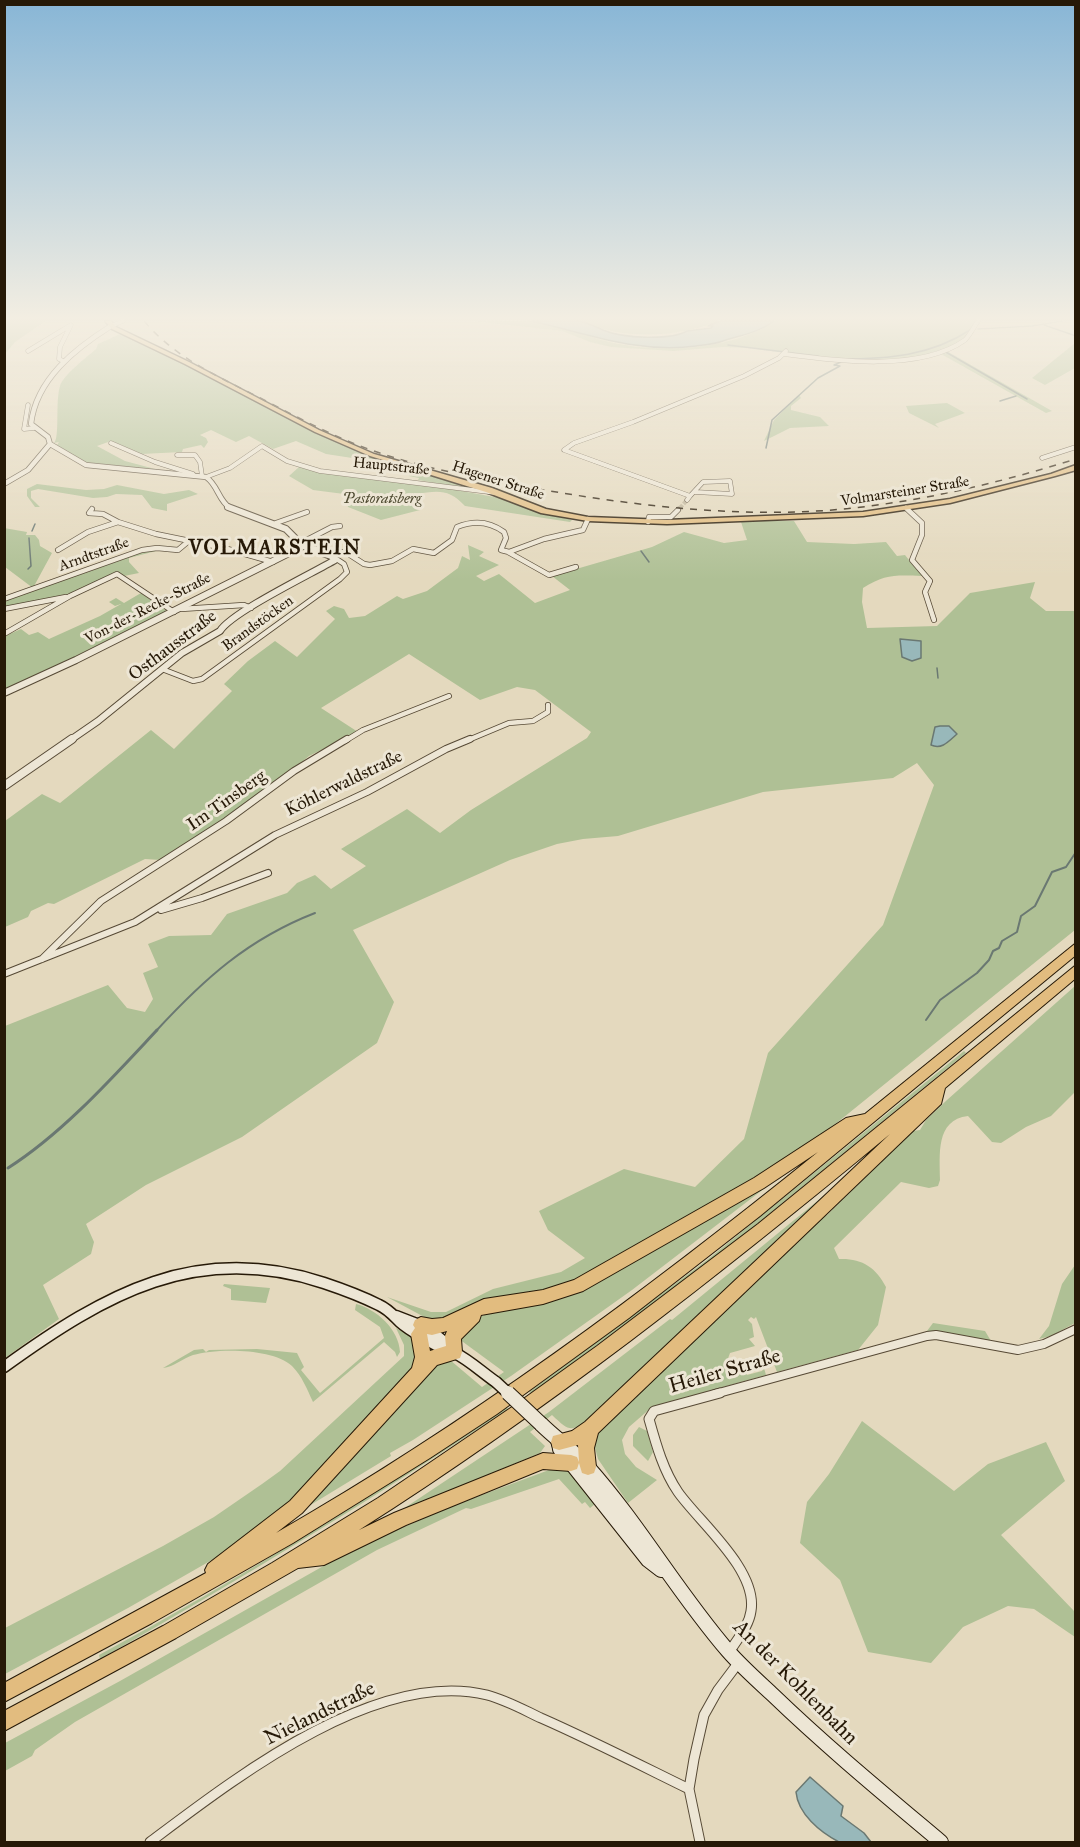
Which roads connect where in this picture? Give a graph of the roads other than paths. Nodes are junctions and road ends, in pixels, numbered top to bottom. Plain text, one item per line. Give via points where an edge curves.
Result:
1 (28, 407) edge
2 (36, 407) edge
3 (272, 407) edge
4 (669, 407) edge
5 (34, 428) junction
6 (111, 443) dead end
7 (50, 444) junction
8 (1076, 447) edge
9 (177, 455) dead end
10 (1042, 458) dead end
11 (1076, 467) edge
12 (194, 475) junction
13 (204, 476) junction
14 (4, 484) edge
15 (695, 492) junction
16 (498, 493) junction
17 (906, 508) junction
18 (92, 509) dead end
19 (678, 510) tunnel mouth
20 (307, 512) dead end
21 (588, 519) junction
22 (770, 519) joint
23 (118, 522) junction
24 (648, 522) junction
25 (276, 523) junction
26 (340, 526) dead end
27 (190, 540) junction
28 (302, 544) junction
29 (310, 548) junction
30 (58, 550) dead end
31 (508, 552) junction
32 (335, 558) junction
33 (274, 562) junction
34 (576, 567) dead end
35 (70, 596) junction
36 (4, 599) edge
37 (252, 608) junction
38 (4, 609) edge
39 (177, 610) junction
40 (934, 620) dead end
41 (4, 634) edge
42 (162, 669) junction
43 (4, 693) edge
44 (449, 696) dead end
45 (548, 705) dead end
46 (4, 786) edge
47 (268, 873) dead end
48 (158, 910) junction
49 (1076, 948) edge
50 (41, 960) junction
51 (1076, 970) edge
52 (4, 974) edge
53 (939, 1086) junction
54 (868, 1120) junction
55 (503, 1303) junction
56 (1076, 1329) edge
57 (420, 1330) junction
58 (454, 1352) junction
59 (4, 1367) edge
60 (418, 1372) junction
61 (591, 1428) junction
62 (557, 1439) junction
63 (543, 1461) junction
64 (571, 1463) junction
65 (588, 1467) junction
66 (293, 1560) junction
67 (668, 1575) junction
68 (174, 1601) junction
69 (734, 1657) junction
70 (4, 1692) edge
71 (4, 1722) edge
72 (689, 1789) junction
73 (150, 1842) edge
74 (700, 1842) edge
75 (941, 1842) edge

1 - 5 street via 24,429
2 - 5 street via 31,419
3 - 16 main road, Hagener Straße via 342,443
4 - 15 street via 574,443 564,451 688,498
5 - 7 street via 48,437
6 - 12 street
7 - 12 street via 86,465
7 - 14 street via 28,470
8 - 10 street
9 - 13 street via 195,455
11 - 17 main road, Volmarsteiner Straße via 986,493
12 - 13 street
13 - 16 street, Hauptstraße via 230,468 262,446 287,461 320,471
13 - 25 street via 215,483 228,507
15 - 15 street via 703,483 730,481 732,494
16 - 21 main road, Hagener Straße via 544,511
17 - 22 main road, Volmarsteiner Straße
17 - 40 street via 922,523 922,541 912,560 930,581 925,592
18 - 23 street via 89,513 103,514
19 - 24 street via 671,517 648,518
20 - 25 street
21 - 24 main road, Hagener Straße
21 - 31 street via 583,530
22 - 24 main road, Hagener Straße
23 - 27 street
23 - 30 street via 88,532
25 - 28 street
26 - 28 street
27 - 33 street
27 - 36 street, Arndtstraße via 178,550 142,550
28 - 29 street
28 - 33 street, Von-der-Recke-Straße
29 - 31 street via 341,552 364,564 376,565 413,549 434,553 452,540 457,527 476,522 494,525 504,532 501,550
29 - 32 street
31 - 34 street via 548,575
32 - 37 street, Osthausstraße via 335,562
32 - 42 street, Brandstöcken via 344,564 346,572 340,579 202,679 193,681
33 - 39 street, Von-der-Recke-Straße
35 - 38 street
35 - 39 street via 117,574
35 - 41 street
37 - 39 street via 244,605
37 - 42 street, Osthausstraße
39 - 43 street, Von-der-Recke-Straße
42 - 46 street, Osthausstraße via 98,721
44 - 50 street, Im Tinsberg via 363,730 294,771 226,821 101,901
45 - 48 street, Köhlerwaldstraße via 548,712 537,719 512,722 472,737 275,835
47 - 48 street, Köhlerwaldstraße
48 - 50 street, Köhlerwaldstraße
49 - 54 highway
50 - 52 street, Köhlerwaldstraße
51 - 53 highway
53 - 61 highway via 936,1100
53 - 66 highway via 757,1235 588,1364 435,1470
54 - 55 highway via 851,1122 759,1183 587,1282 556,1294
54 - 68 highway via 746,1219 555,1363 312,1521
55 - 57 highway via 484,1306 444,1325
55 - 58 highway via 475,1315 460,1328 453,1336
56 - 69 street, Heiler Straße via 1018,1350 927,1336 654,1411 649,1419 657,1452 672,1481 747,1582 752,1606
57 - 58 main road, An der Kohlenbahn via 442,1349
57 - 59 main road, An der Kohlenbahn via 400,1322 371,1301 293,1272 218,1266 164,1276 123,1292 63,1325
57 - 60 highway via 423,1357
58 - 60 highway via 432,1358
58 - 62 main road, An der Kohlenbahn, bridge via 493,1379
60 - 68 highway via 296,1507
61 - 62 highway via 575,1438
61 - 65 highway via 586,1448
62 - 63 highway
62 - 64 main road, An der Kohlenbahn
62 - 65 main road, An der Kohlenbahn
63 - 64 highway
63 - 66 highway via 400,1519 324,1556
64 - 67 main road, An der Kohlenbahn via 648,1560
65 - 67 main road, An der Kohlenbahn via 643,1536
66 - 71 highway
67 - 69 main road, An der Kohlenbahn
68 - 70 highway
69 - 72 street, Heiler Straße via 704,1715
69 - 75 main road, An der Kohlenbahn via 820,1741
72 - 73 street, Nielandstraße via 511,1704 466,1692 430,1692 382,1702 317,1732 270,1758
72 - 74 street

